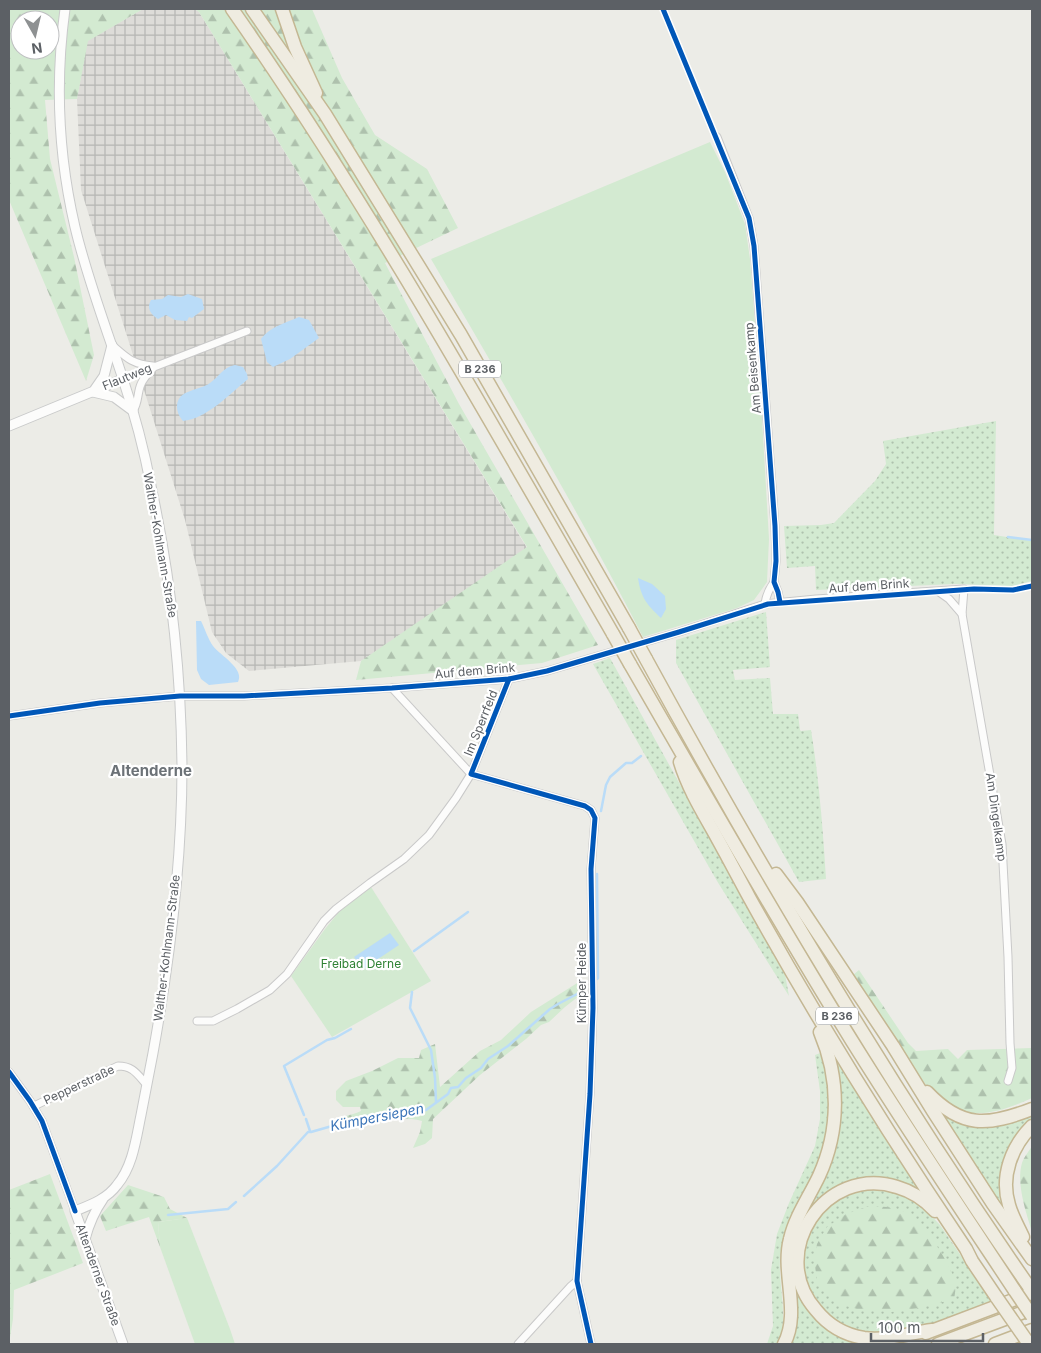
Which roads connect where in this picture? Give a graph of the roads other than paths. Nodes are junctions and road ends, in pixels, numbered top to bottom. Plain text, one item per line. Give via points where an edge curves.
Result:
1 (65, 9) edge
2 (232, 9) edge
3 (252, 9) edge
4 (282, 9) edge
5 (324, 114) junction
6 (717, 137) dead end
7 (247, 331) dead end
8 (112, 344) junction
9 (156, 366) junction
10 (123, 379) junction
11 (93, 392) junction
12 (133, 411) junction
13 (9, 426) edge
14 (774, 582) junction
15 (964, 590) joint
16 (939, 592) junction
17 (780, 602) junction
18 (765, 604) junction
19 (962, 614) junction
20 (509, 679) junction
21 (392, 688) junction
22 (180, 696) junction
23 (9, 716) edge
24 (670, 733) junction
25 (471, 774) junction
26 (749, 842) junction
27 (800, 986) junction
28 (198, 1021) dead end
29 (893, 1046) junction
30 (9, 1072) edge
31 (1008, 1081) dead end
32 (147, 1085) junction
33 (34, 1106) junction
34 (1032, 1109) edge
35 (1032, 1126) edge
36 (105, 1198) junction
37 (75, 1211) junction
38 (85, 1240) junction
39 (1032, 1255) edge
40 (1032, 1259) edge
41 (972, 1261) junction
42 (577, 1281) junction
43 (1031, 1290) edge
44 (1032, 1309) edge
45 (1032, 1316) edge
46 (932, 1330) junction
47 (1032, 1330) edge
48 (122, 1344) edge
49 (518, 1344) edge
50 (591, 1344) edge
51 (784, 1344) edge
52 (893, 1344) edge
53 (938, 1344) edge
54 (995, 1344) edge
55 (1029, 1344) edge

1 - 8 main road, Walther-Kohlmann-Straße via 58,79 62,159 75,230
2 - 24 highway, B 236, bridge via 316,135 421,304
3 - 5 highway, B 236
4 - 5 highway
5 - 26 highway, B 236, bridge via 456,327
6 - 14 street, Am Beisenkamp via 749,218 754,246 775,526
7 - 9 street, Flautweg
8 - 9 street via 133,361
8 - 10 main road, Walther-Kohlmann-Straße
8 - 11 main road via 104,376
9 - 10 street, Flautweg
9 - 12 street via 145,376
10 - 11 main road, Flautweg
10 - 12 main road, Walther-Kohlmann-Straße
11 - 12 main road via 114,397
11 - 13 main road, Flautweg
12 - 22 main road, Walther-Kohlmann-Straße via 166,564
14 - 17 street, Am Beisenkamp
14 - 18 street, Am Beisenkamp
15 - 16 street, Auf dem Brink
15 - 19 street, Am Dingelkamp
16 - 17 street, Auf dem Brink
16 - 19 street
17 - 18 street, Auf dem Brink
18 - 20 street, Auf dem Brink via 679,632
19 - 31 street, Am Dingelkamp via 1002,844 1012,1068
20 - 21 street, Auf dem Brink
20 - 25 street, Im Sperrfeld
21 - 22 street, Auf dem Brink
21 - 25 street
22 - 23 street, Auf dem Brink
22 - 32 main road, Walther-Kohlmann-Straße via 182,769 176,888
24 - 27 highway via 697,802
24 - 45 highway, B 236, bridge via 852,1040 944,1186
25 - 28 street, Im Sperrfeld via 429,835 404,859 336,909 287,974 270,990 213,1020
25 - 42 street, Kümper Heide via 585,806 594,818 591,869 592,1050
26 - 29 highway via 797,902
26 - 43 highway, B 236 via 906,1101
27 - 41 highway via 872,1106
27 - 51 highway via 828,1053 835,1088 835,1114 826,1157 790,1239 787,1267 791,1311
29 - 34 highway via 936,1102 956,1115 988,1122
29 - 40 highway
30 - 33 street, Altenderner Straße
32 - 33 street, Pepperstraße via 132,1068 118,1066
32 - 36 main road, Walther-Kohlmann-Straße via 128,1168 119,1184
33 - 37 street, Altenderner Straße
35 - 39 highway via 1013,1153 1006,1183 1008,1204
36 - 37 main road, Walther-Kohlmann-Straße
36 - 38 main road via 94,1212
37 - 38 main road, Altenderner Straße
38 - 48 main road, Altenderner Straße
41 - 46 highway via 932,1208 915,1195 892,1185 868,1183 847,1188 826,1200 811,1217 799,1247 798,1270 805,1295 828,1323 864,1338 879,1339
41 - 55 highway, bridge
42 - 49 street
42 - 50 street, Kümper Heide
43 - 46 highway
44 - 53 highway
46 - 52 highway
47 - 54 highway

